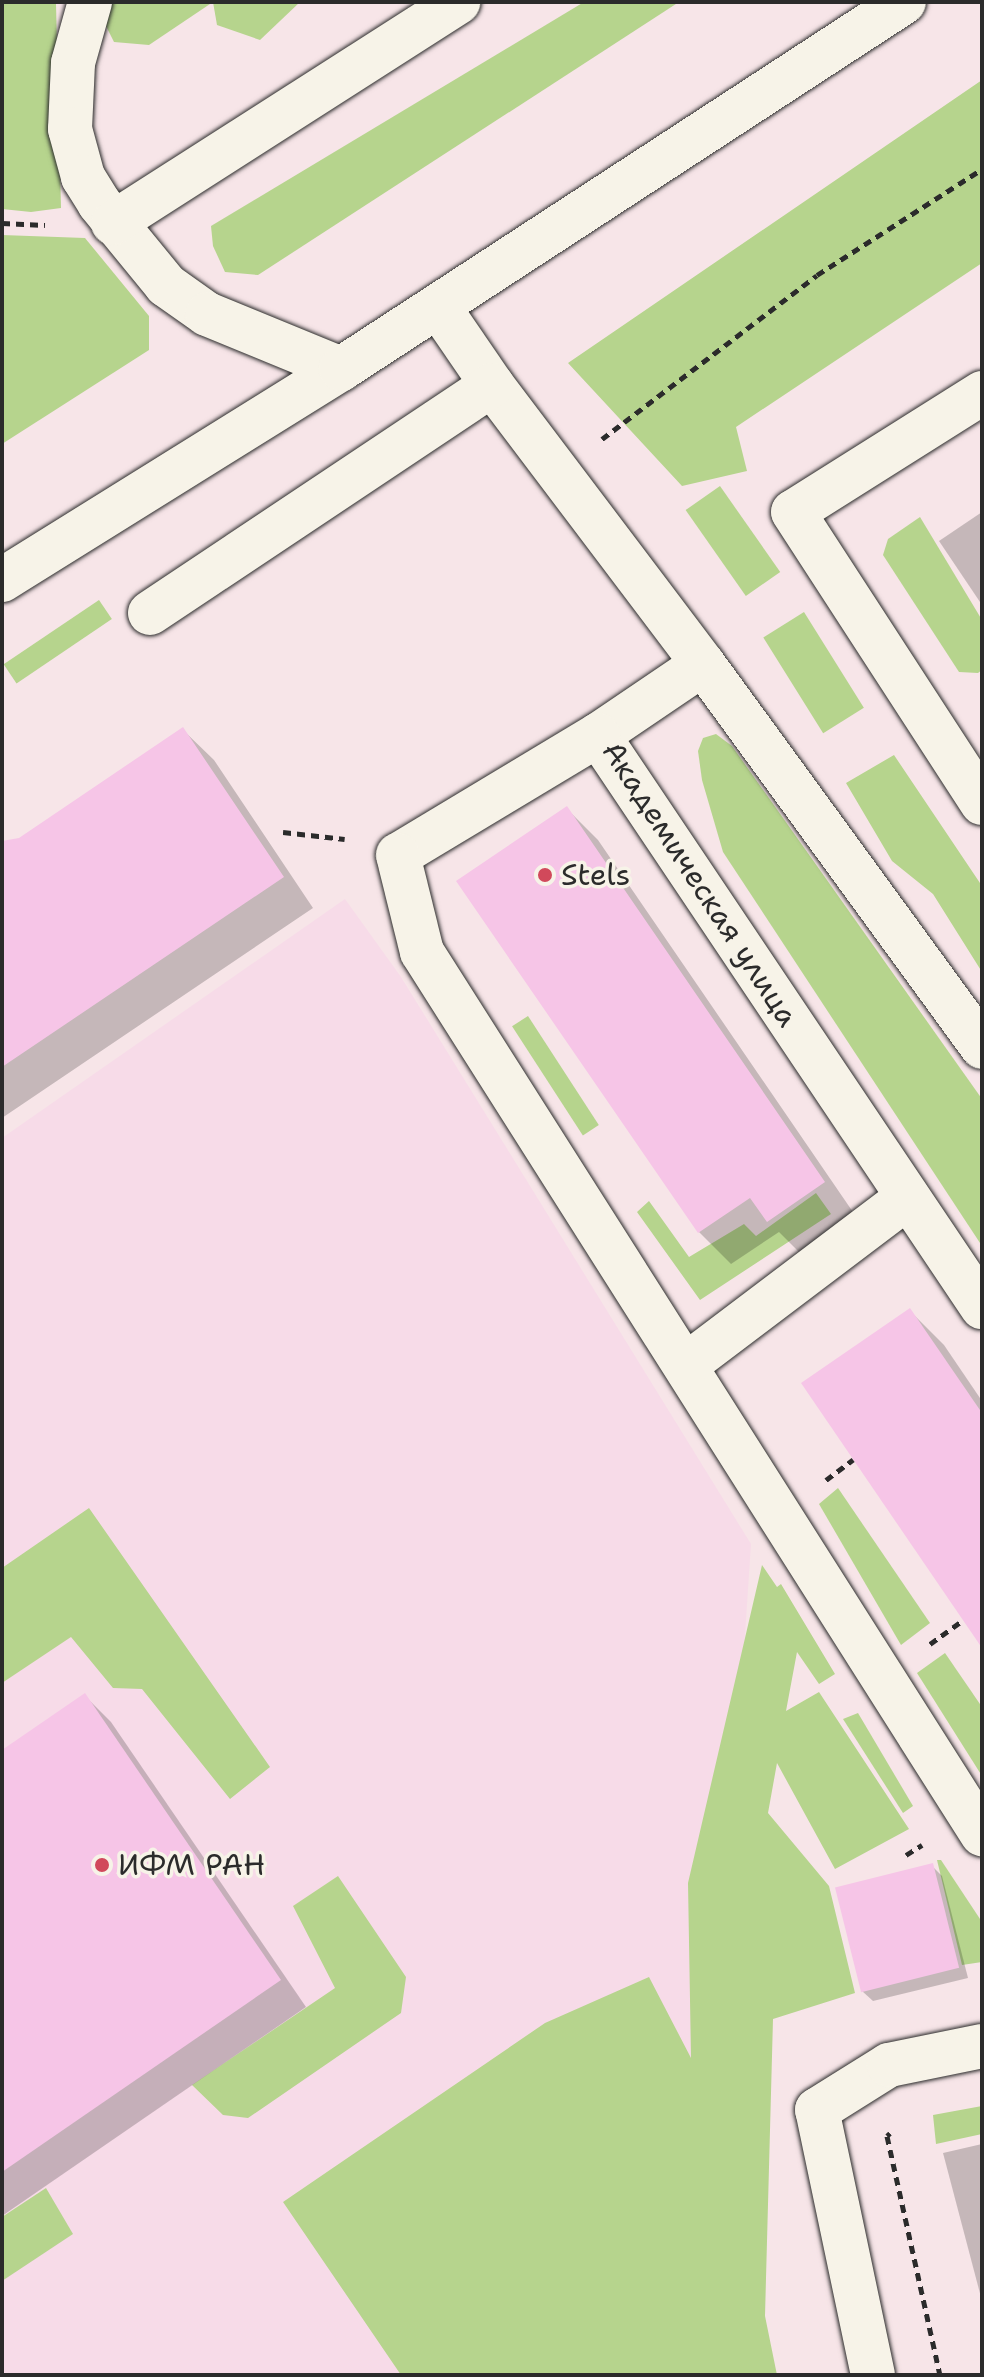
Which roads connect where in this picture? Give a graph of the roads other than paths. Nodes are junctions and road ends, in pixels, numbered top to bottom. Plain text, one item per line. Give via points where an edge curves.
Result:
1 (90, 2) edge
2 (458, 2) edge
3 (904, 2) edge
4 (106, 213) junction
5 (438, 306) junction
6 (341, 369) junction
7 (492, 385) junction
8 (982, 393) edge
9 (2, 580) edge
10 (150, 613) dead end
11 (703, 664) junction
12 (598, 735) junction
13 (982, 805) edge
14 (982, 1047) edge
15 (908, 1197) junction
16 (982, 1307) edge
17 (686, 1365) junction
18 (982, 1834) edge
19 (982, 2046) edge
20 (873, 2375) edge

1 - 4 street via 73,63 70,129 83,177
2 - 4 street
3 - 5 street
4 - 6 street via 166,285 207,314
5 - 6 street
5 - 7 street
6 - 9 street
7 - 10 street
7 - 11 street
8 - 13 street via 793,512
11 - 12 street, Академическая улица
11 - 14 street
12 - 15 street, Академическая улица
12 - 17 street via 398,855 422,952
15 - 16 street, Академическая улица
15 - 17 street
17 - 18 street
19 - 20 street via 889,2065 817,2110

